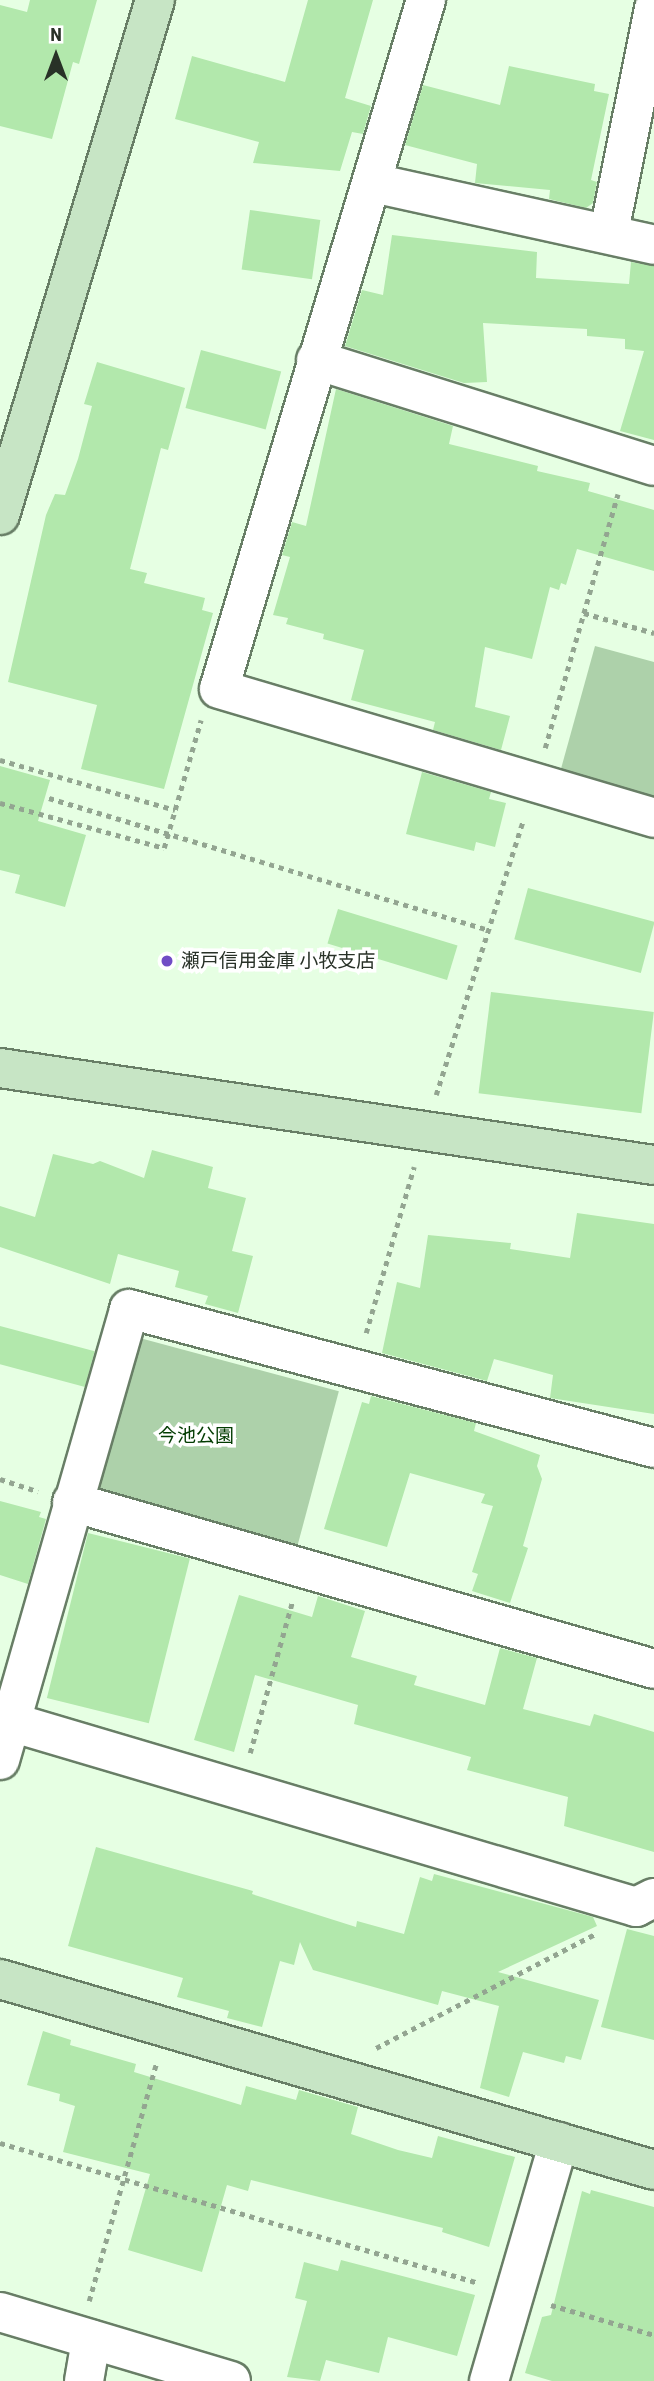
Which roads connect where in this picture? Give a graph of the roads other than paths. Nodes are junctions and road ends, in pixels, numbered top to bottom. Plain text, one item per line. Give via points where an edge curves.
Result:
1 (155, 0) edge
2 (426, 0) edge
3 (654, 8) edge
4 (373, 183) junction
5 (609, 232) junction
6 (654, 245) edge
7 (316, 360) junction
8 (641, 462) edge
9 (0, 515) edge
10 (654, 818) edge
11 (0, 1068) edge
12 (654, 1165) edge
13 (654, 1448) edge
14 (72, 1502) junction
15 (654, 1669) edge
16 (11, 1722) junction
17 (0, 1760) edge
18 (645, 1902) edge
19 (0, 1979) edge
20 (559, 2142) junction
21 (654, 2170) edge
22 (0, 2312) edge
23 (85, 2338) junction
24 (85, 2381) edge
25 (231, 2381) edge
26 (489, 2381) edge

1 - 9 street
2 - 4 street
3 - 5 street
4 - 5 street
4 - 7 street
5 - 6 street
7 - 8 street
7 - 10 street via 219,689
11 - 12 street
13 - 14 street via 129,1309
14 - 15 street
14 - 16 street
16 - 17 street
16 - 18 street
19 - 20 street
20 - 21 street
20 - 26 street
22 - 23 street
23 - 24 street
23 - 25 street

